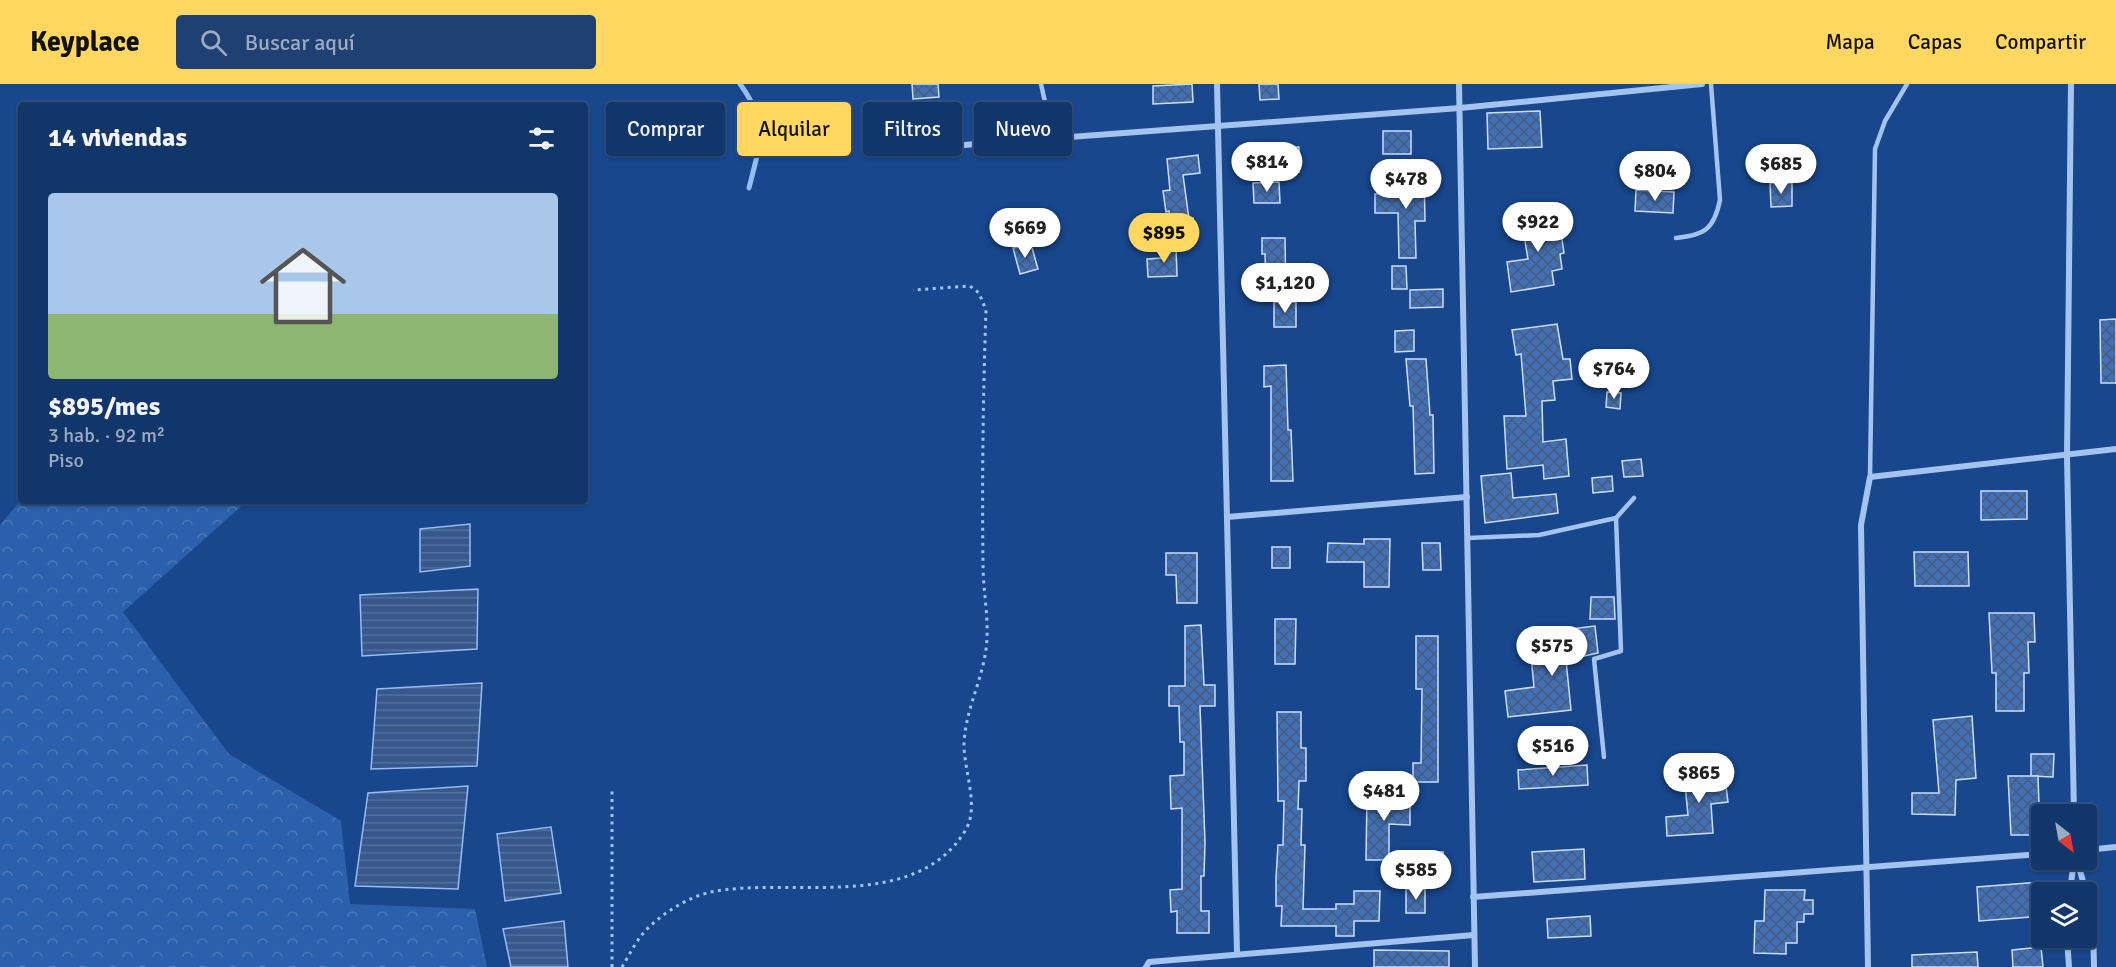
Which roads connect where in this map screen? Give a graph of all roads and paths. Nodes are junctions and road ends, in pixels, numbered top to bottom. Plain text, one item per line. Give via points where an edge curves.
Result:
1 (1041, 84) edge
2 (1217, 84) edge
3 (1459, 84) edge
4 (1702, 84) edge
5 (1711, 84) edge
6 (1907, 84) edge
7 (2071, 84) edge
8 (1045, 102) edge
9 (1460, 108) junction
10 (1218, 125) junction
11 (1072, 137) edge
12 (1676, 238) dead end
13 (913, 290) dead end
14 (2116, 449) edge
15 (2067, 456) junction
16 (1870, 477) junction
17 (1467, 497) junction
18 (1634, 498) dead end
19 (1227, 517) junction
20 (1616, 518) junction
21 (1468, 538) junction
22 (1604, 757) dead end
23 (612, 788) dead end
24 (2074, 804) edge
25 (2116, 847) edge
26 (2097, 849) edge
27 (2031, 855) edge
28 (1866, 866) junction
29 (1473, 897) junction
30 (1474, 934) junction
31 (2068, 948) edge
32 (2094, 948) edge
33 (1237, 953) junction
34 (612, 967) edge
35 (622, 967) edge
36 (1146, 967) edge
37 (1475, 967) edge
38 (1868, 967) edge
39 (2069, 967) edge
40 (2094, 967) edge

1 - 8 lane
2 - 10 street
3 - 9 street
4 - 9 street
5 - 12 lane via 1720,200 1716,218 1696,236
6 - 16 lane via 1885,121 1875,148
7 - 15 street
9 - 10 street
9 - 17 street
10 - 11 street
10 - 19 street
13 - 35 path via 970,286 979,292 986,310 982,437 987,639 966,721 964,748 971,806 967,829 955,845 926,867 883,884 710,892 673,909 642,934
14 - 15 street
15 - 16 street
15 - 24 street
16 - 28 street via 1861,525
17 - 19 street
17 - 21 street
18 - 20 lane
19 - 33 street
20 - 21 lane via 1539,535
20 - 22 lane via 1622,651 1594,659
21 - 29 street
23 - 34 path
25 - 26 street
27 - 28 street
28 - 29 street
28 - 38 street
29 - 30 street
30 - 33 street
30 - 37 street
31 - 39 street
32 - 40 street
33 - 36 street via 1149,962

